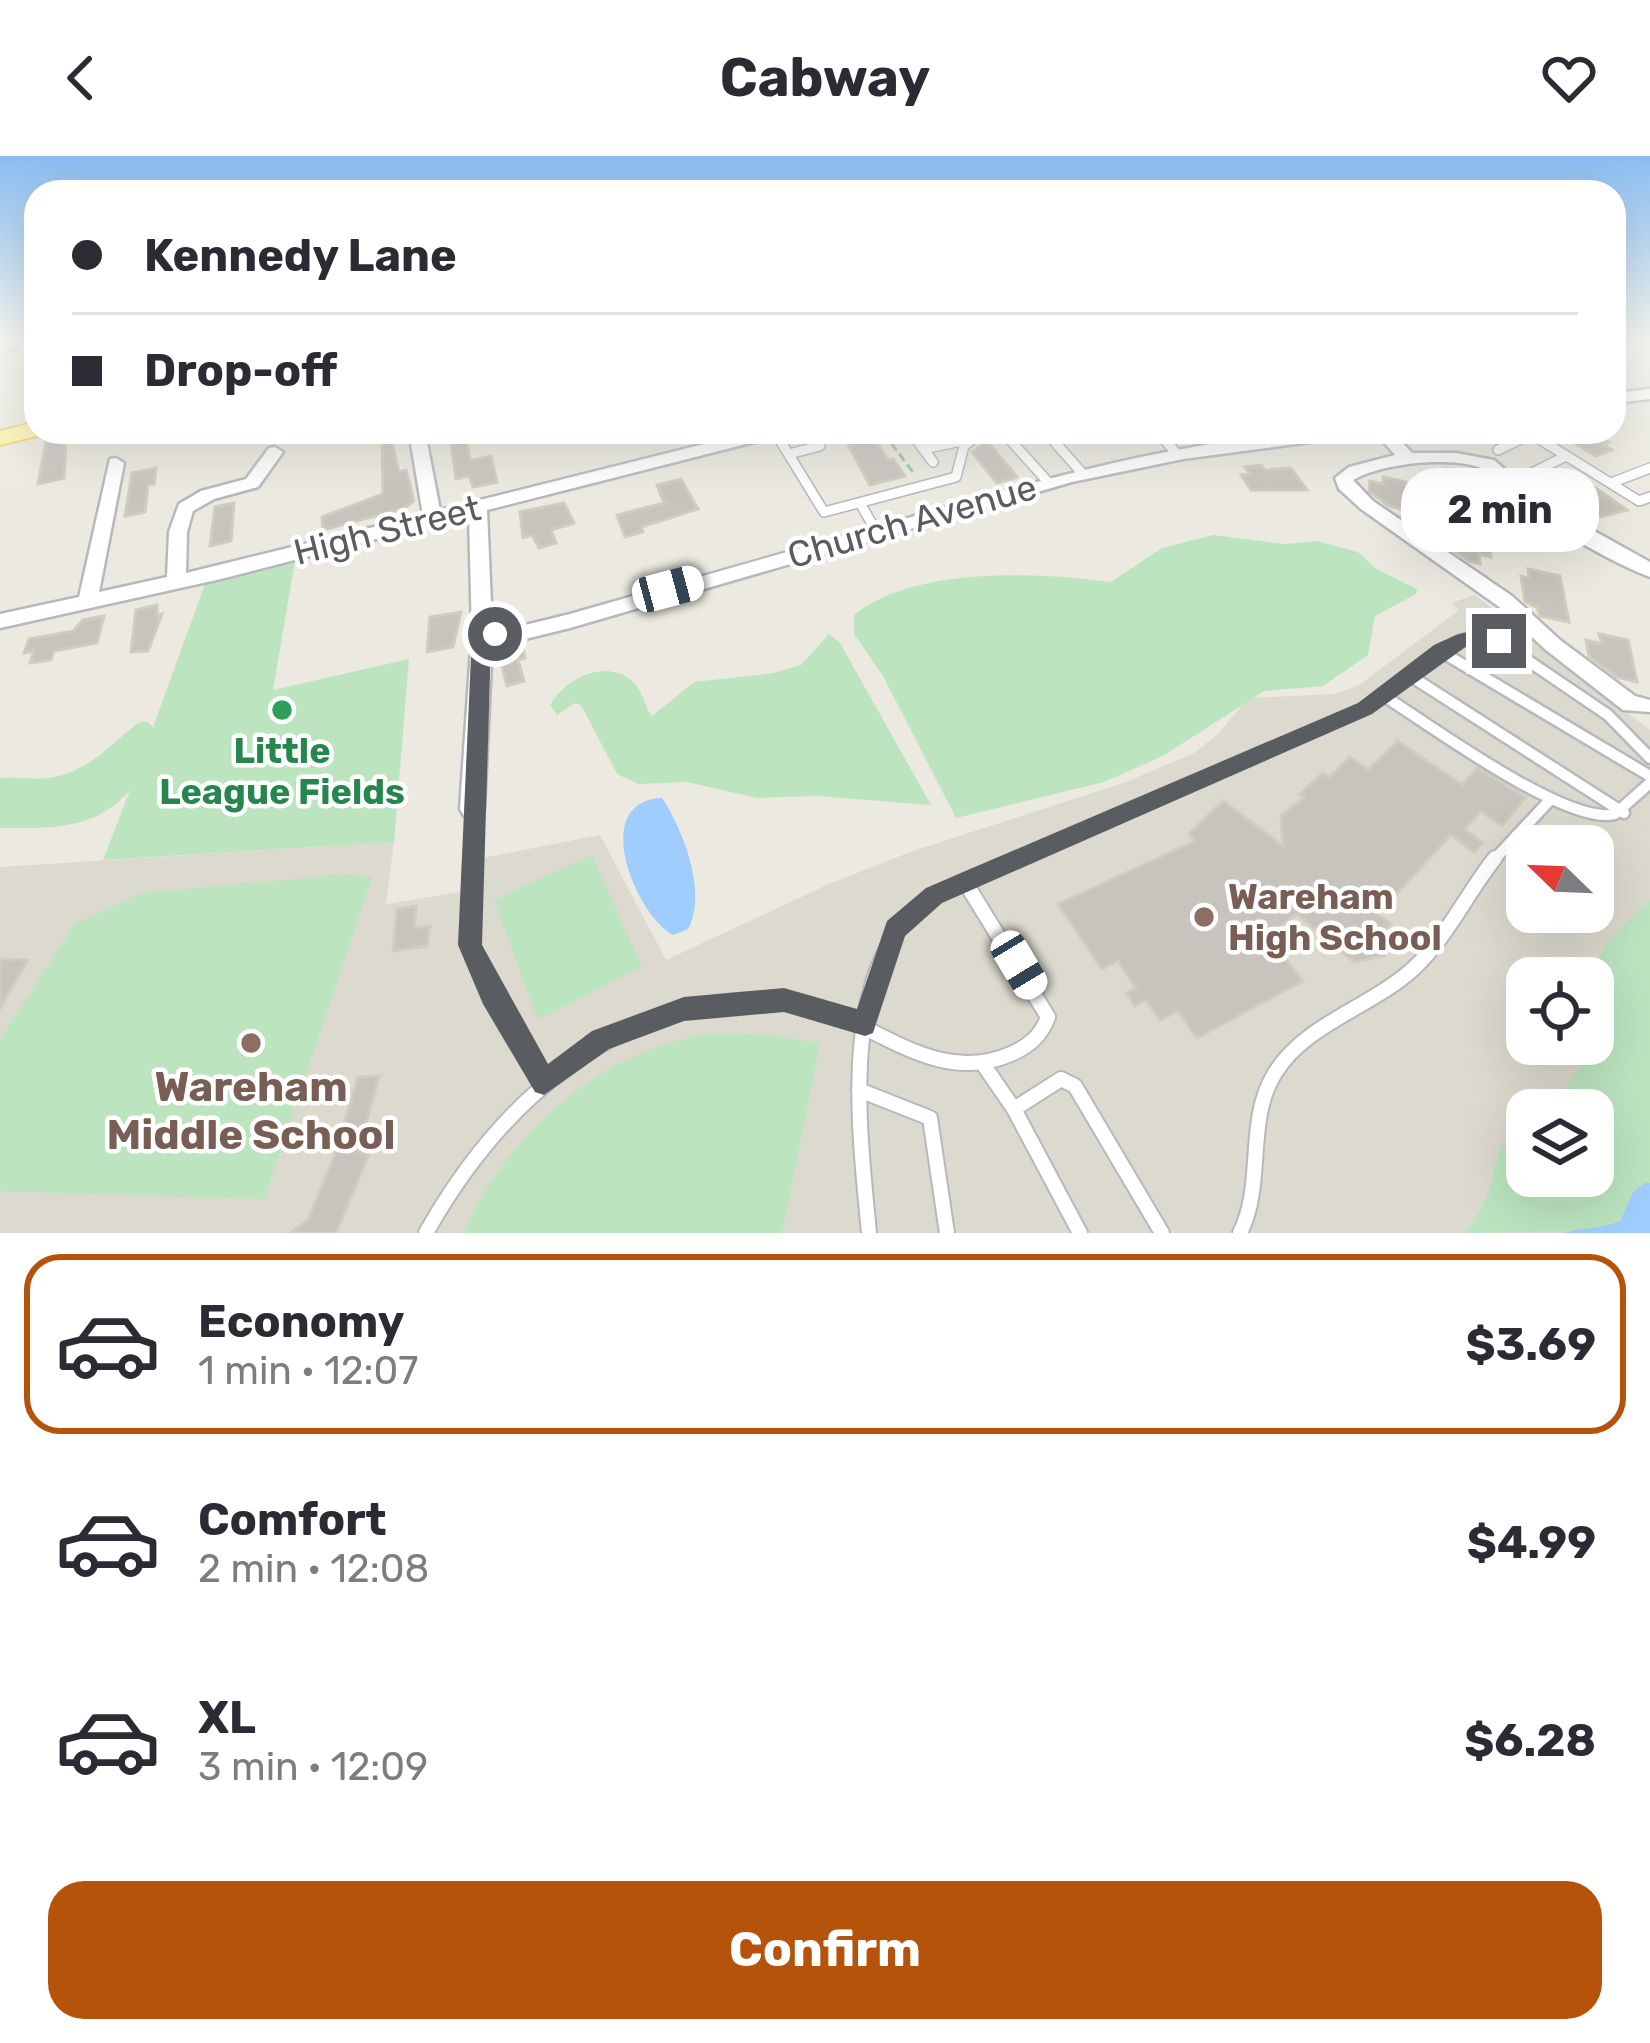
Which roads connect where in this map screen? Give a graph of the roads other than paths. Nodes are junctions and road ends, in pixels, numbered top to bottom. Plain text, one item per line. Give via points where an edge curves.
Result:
1 (419, 444) edge
2 (726, 444) edge
3 (782, 444) edge
4 (919, 444) edge
5 (947, 444) edge
6 (965, 444) edge
7 (1014, 444) edge
8 (1056, 444) edge
9 (1168, 444) edge
10 (1259, 444) edge
11 (1394, 444) edge
12 (1509, 444) edge
13 (1545, 444) edge
14 (820, 446) dead end
15 (923, 449) junction
16 (1498, 450) dead end
17 (275, 452) dead end
18 (789, 454) junction
19 (1178, 455) junction
20 (1564, 457) junction
21 (1408, 460) junction
22 (933, 462) dead end
23 (116, 464) dead end
24 (1650, 468) edge
25 (1083, 474) junction
26 (1528, 475) dead end
27 (1048, 482) junction
28 (1610, 483) junction
29 (1650, 497) edge
30 (860, 503) junction
31 (478, 506) junction
32 (433, 518) junction
33 (876, 531) junction
34 (1650, 570) edge
35 (176, 581) junction
36 (87, 602) junction
37 (0, 621) edge
38 (482, 634) junction
39 (1441, 650) junction
40 (1412, 677) junction
41 (1384, 696) junction
42 (1647, 702) edge
43 (1650, 758) edge
44 (1650, 779) edge
45 (1550, 800) junction
46 (472, 809) joint
47 (1624, 813) junction
48 (964, 882) junction
49 (865, 1024) junction
50 (985, 1067) junction
51 (544, 1082) junction
52 (860, 1090) junction
53 (1014, 1109) junction
54 (426, 1233) edge
55 (869, 1233) edge
56 (946, 1233) edge
57 (1080, 1233) edge
58 (1162, 1233) edge
59 (1240, 1233) edge

1 - 32 street
2 - 31 street, High Street
3 - 18 lane
4 - 15 lane
5 - 15 lane
6 - 30 lane via 956,477
7 - 27 lane
8 - 25 lane
9 - 19 lane
10 - 19 street, Church Avenue
11 - 21 street
12 - 16 lane
13 - 20 lane
14 - 18 lane
15 - 22 lane
17 - 35 street via 252,483 186,503
18 - 30 lane via 824,512
19 - 25 street, Church Avenue
20 - 26 lane
20 - 28 lane
21 - 34 street via 1490,464 1535,506
21 - 42 street via 1357,468 1343,481 1620,696
23 - 36 street
24 - 28 lane
25 - 27 street, Church Avenue
27 - 33 street, Church Avenue
28 - 29 lane via 1639,501
30 - 33 lane
31 - 32 street, High Street
31 - 38 street
32 - 35 street, High Street
33 - 38 street, Church Avenue via 570,621
35 - 36 street, High Street
36 - 37 street, High Street
38 - 46 street
39 - 40 lane
39 - 43 lane via 1480,636 1499,641 1608,715
39 - 44 lane
40 - 41 lane
40 - 47 lane
41 - 45 lane
41 - 48 lane
44 - 47 lane
45 - 47 lane via 1598,818
45 - 59 lane via 1512,835 1418,966 1289,1053 1271,1078
46 - 51 lane via 470,945
48 - 49 lane via 896,929
48 - 50 lane via 1048,1017 1044,1033
49 - 50 lane via 917,1054
49 - 51 lane via 784,1000 684,1009 601,1040
49 - 52 lane
50 - 53 lane
51 - 54 lane via 483,1141
52 - 55 lane
52 - 56 lane via 930,1118
53 - 57 lane
53 - 58 lane via 1061,1079 1075,1086

